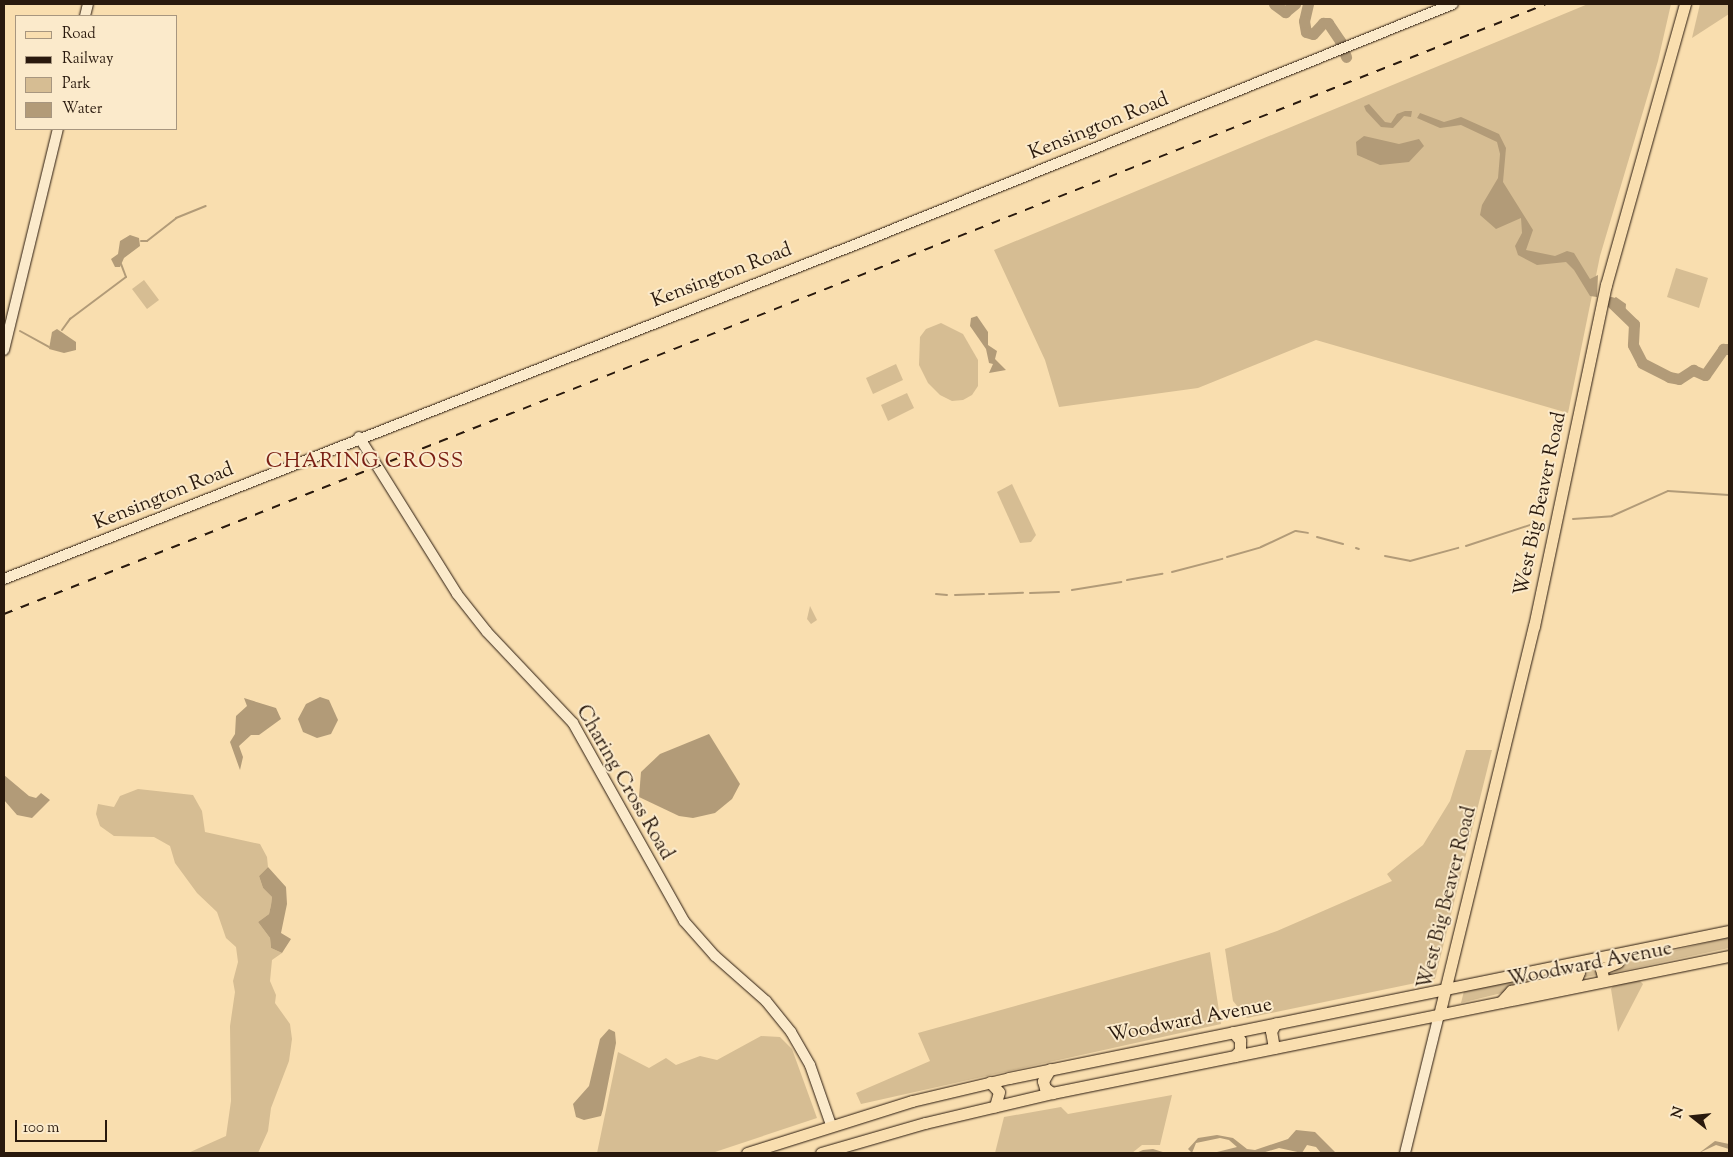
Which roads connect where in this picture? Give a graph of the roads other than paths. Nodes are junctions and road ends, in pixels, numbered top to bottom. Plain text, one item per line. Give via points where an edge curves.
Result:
1 (1453, 4) edge
2 (1685, 4) edge
3 (58, 130) edge
4 (4, 350) edge
5 (359, 437) junction
6 (4, 579) edge
7 (1729, 930) edge
8 (1647, 948) junction
9 (1729, 956) edge
10 (1576, 963) junction
11 (1604, 981) junction
12 (1445, 988) junction
13 (1501, 1002) junction
14 (1439, 1015) junction
15 (1276, 1023) junction
16 (1233, 1032) junction
17 (1274, 1048) junction
18 (1235, 1056) junction
19 (1050, 1069) junction
20 (990, 1082) junction
21 (1052, 1093) junction
22 (995, 1106) junction
23 (831, 1125) junction
24 (785, 1140) junction
25 (747, 1153) edge
26 (783, 1153) edge
27 (822, 1153) edge
28 (1405, 1153) edge

1 - 5 street, Kensington Road via 862,242
2 - 12 main road, West Big Beaver Road via 1606,285 1538,609
3 - 4 street
5 - 6 street, Kensington Road
5 - 23 street, Charing Cross Road via 457,594 487,632 573,723 684,921 715,956 766,1001 791,1032 810,1065
7 - 8 main road, Woodward Avenue
8 - 10 main road, Woodward Avenue
8 - 11 main road via 1602,967
9 - 11 main road, Woodward Avenue
10 - 12 main road, Woodward Avenue
10 - 13 main road via 1577,977 1511,991
11 - 13 main road, Woodward Avenue
12 - 14 main road, West Big Beaver Road
12 - 15 main road, Woodward Avenue
13 - 14 main road, Woodward Avenue
14 - 17 main road, Woodward Avenue
14 - 28 street
15 - 16 main road, Woodward Avenue
15 - 17 main road via 1271,1031
16 - 18 main road via 1240,1040 1240,1050
16 - 19 main road, Woodward Avenue
17 - 18 main road, Woodward Avenue
18 - 21 main road
19 - 20 main road, Woodward Avenue
19 - 21 main road via 1043,1081 1045,1088
20 - 22 main road via 999,1092
20 - 23 main road, Woodward Avenue
21 - 22 main road
22 - 27 main road
23 - 24 main road, Woodward Avenue
24 - 25 main road, Woodward Avenue
24 - 26 main road

